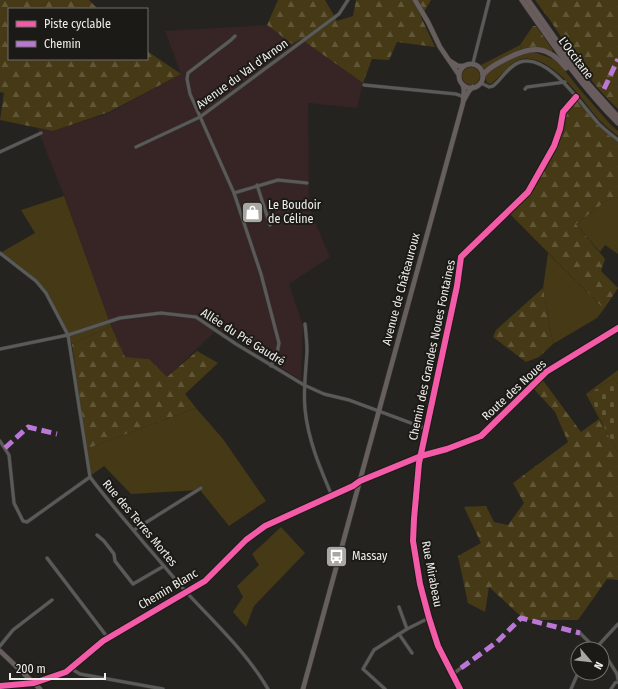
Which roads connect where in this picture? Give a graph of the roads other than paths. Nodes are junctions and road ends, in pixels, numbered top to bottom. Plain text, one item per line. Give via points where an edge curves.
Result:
1 (348, 0) edge
2 (415, 0) edge
3 (489, 0) edge
4 (522, 0) edge
5 (528, 0) edge
6 (532, 0) edge
7 (541, 19) junction
8 (235, 36) dead end
9 (447, 58) junction
10 (473, 63) junction
11 (464, 66) junction
12 (459, 75) junction
13 (483, 75) junction
14 (580, 80) junction
15 (565, 82) junction
16 (481, 83) junction
17 (364, 84) dead end
18 (463, 85) junction
19 (473, 88) junction
20 (525, 89) dead end
21 (464, 97) junction
22 (576, 97) junction
23 (200, 117) junction
24 (618, 117) edge
25 (618, 123) edge
26 (41, 133) dead end
27 (618, 140) edge
28 (136, 148) dead end
29 (0, 152) edge
30 (307, 183) dead end
31 (256, 186) junction
32 (234, 193) junction
33 (270, 225) dead end
34 (0, 253) edge
35 (305, 324) dead end
36 (618, 328) edge
37 (68, 335) junction
38 (0, 349) edge
39 (271, 366) junction
40 (304, 385) junction
41 (378, 411) junction
42 (427, 430) junction
43 (0, 441) edge
44 (421, 456) junction
45 (90, 476) junction
46 (360, 481) junction
47 (200, 488) dead end
48 (332, 496) junction
49 (134, 530) junction
50 (97, 535) dead end
51 (46, 558) dead end
52 (164, 566) junction
53 (187, 592) junction
54 (52, 600) dead end
55 (399, 607) dead end
56 (429, 618) junction
57 (618, 624) edge
58 (407, 629) junction
59 (580, 632) dead end
60 (399, 634) junction
61 (108, 638) junction
62 (588, 641) edge
63 (603, 641) edge
64 (0, 646) edge
65 (0, 651) edge
66 (412, 653) dead end
67 (610, 663) edge
68 (70, 668) junction
69 (461, 668) dead end
70 (453, 674) junction
71 (618, 679) edge
72 (34, 682) junction
73 (618, 682) edge
74 (0, 686) edge
75 (40, 689) edge
76 (163, 689) edge
77 (268, 689) edge
78 (303, 689) edge
79 (385, 689) edge
80 (460, 689) edge
81 (611, 689) edge

1 - 23 street, Avenue du Val d’Arnon via 339,14
2 - 9 main road
3 - 10 street
4 - 14 highway, L'Occitane
5 - 7 highway, L'Occitane
6 - 7 highway
7 - 24 highway, L'Occitane via 582,77
8 - 23 street via 188,73 190,94
9 - 11 main road via 458,66
9 - 12 main road
10 - 11 main road
10 - 13 main road via 482,70
11 - 12 main road
12 - 18 main road
13 - 14 highway via 494,65 523,50 533,49 551,53
13 - 16 main road
14 - 25 highway, L'Occitane
15 - 16 street via 540,65 528,61 516,64 493,86
15 - 20 street via 527,86
15 - 22 street
16 - 19 main road
17 - 21 street
18 - 19 main road
18 - 21 main road
19 - 21 main road, Avenue de Châteauroux
21 - 41 main road, Avenue de Châteauroux
22 - 27 street
22 - 42 street, Chemin des Grandes Noues Fontaines via 564,112 554,146 528,192 461,257
23 - 28 street, Avenue du Val d’Arnon
23 - 32 street
26 - 29 street
30 - 31 street via 278,180
31 - 32 street
31 - 33 street
32 - 39 street via 261,274 279,343
34 - 37 street, Rue des Terres Mortes via 36,281
35 - 40 street via 307,351
36 - 44 street, Route des Noues via 546,372 482,436
37 - 38 street, Allée du Pré Gaudré
37 - 39 street, Allée du Pré Gaudré via 120,318 161,313 196,317
37 - 45 street, Rue des Terres Mortes
39 - 40 street, Allée du Pré Gaudré
40 - 41 street, Allée du Pré Gaudré
40 - 48 street via 310,439
41 - 42 street, Allée du Pré Gaudré
41 - 46 main road, Avenue de Châteauroux
42 - 44 street, Chemin des Grandes Noues Fontaines
43 - 45 street via 9,454 14,503 23,521 26,522
44 - 46 street, Route des Noues
44 - 56 street, Rue Mirabeau via 413,541
45 - 49 street, Rue des Terres Mortes
46 - 48 street, Chemin Blanc
46 - 78 main road, Avenue de Châteauroux
47 - 49 street
48 - 53 street, Chemin Blanc via 265,526 246,540 205,581
49 - 52 street, Rue des Terres Mortes
50 - 52 street via 114,554 115,561 133,584
51 - 61 street
52 - 53 street, Rue des Terres Mortes
53 - 61 street, Chemin Blanc
53 - 77 street, Rue des Terres Mortes via 253,665
54 - 64 street via 13,630
55 - 58 street
56 - 58 street
56 - 70 street, Rue Mirabeau via 438,646
57 - 63 street
58 - 60 street
59 - 62 street
60 - 66 street
60 - 79 street via 374,650 363,669
61 - 68 street, Chemin Blanc
65 - 72 main road
67 - 71 street
68 - 72 street, Chemin Blanc via 56,676
68 - 76 street via 80,674
69 - 70 street
70 - 80 street, Rue Mirabeau
72 - 74 street, Chemin Blanc
72 - 75 main road
73 - 81 street

